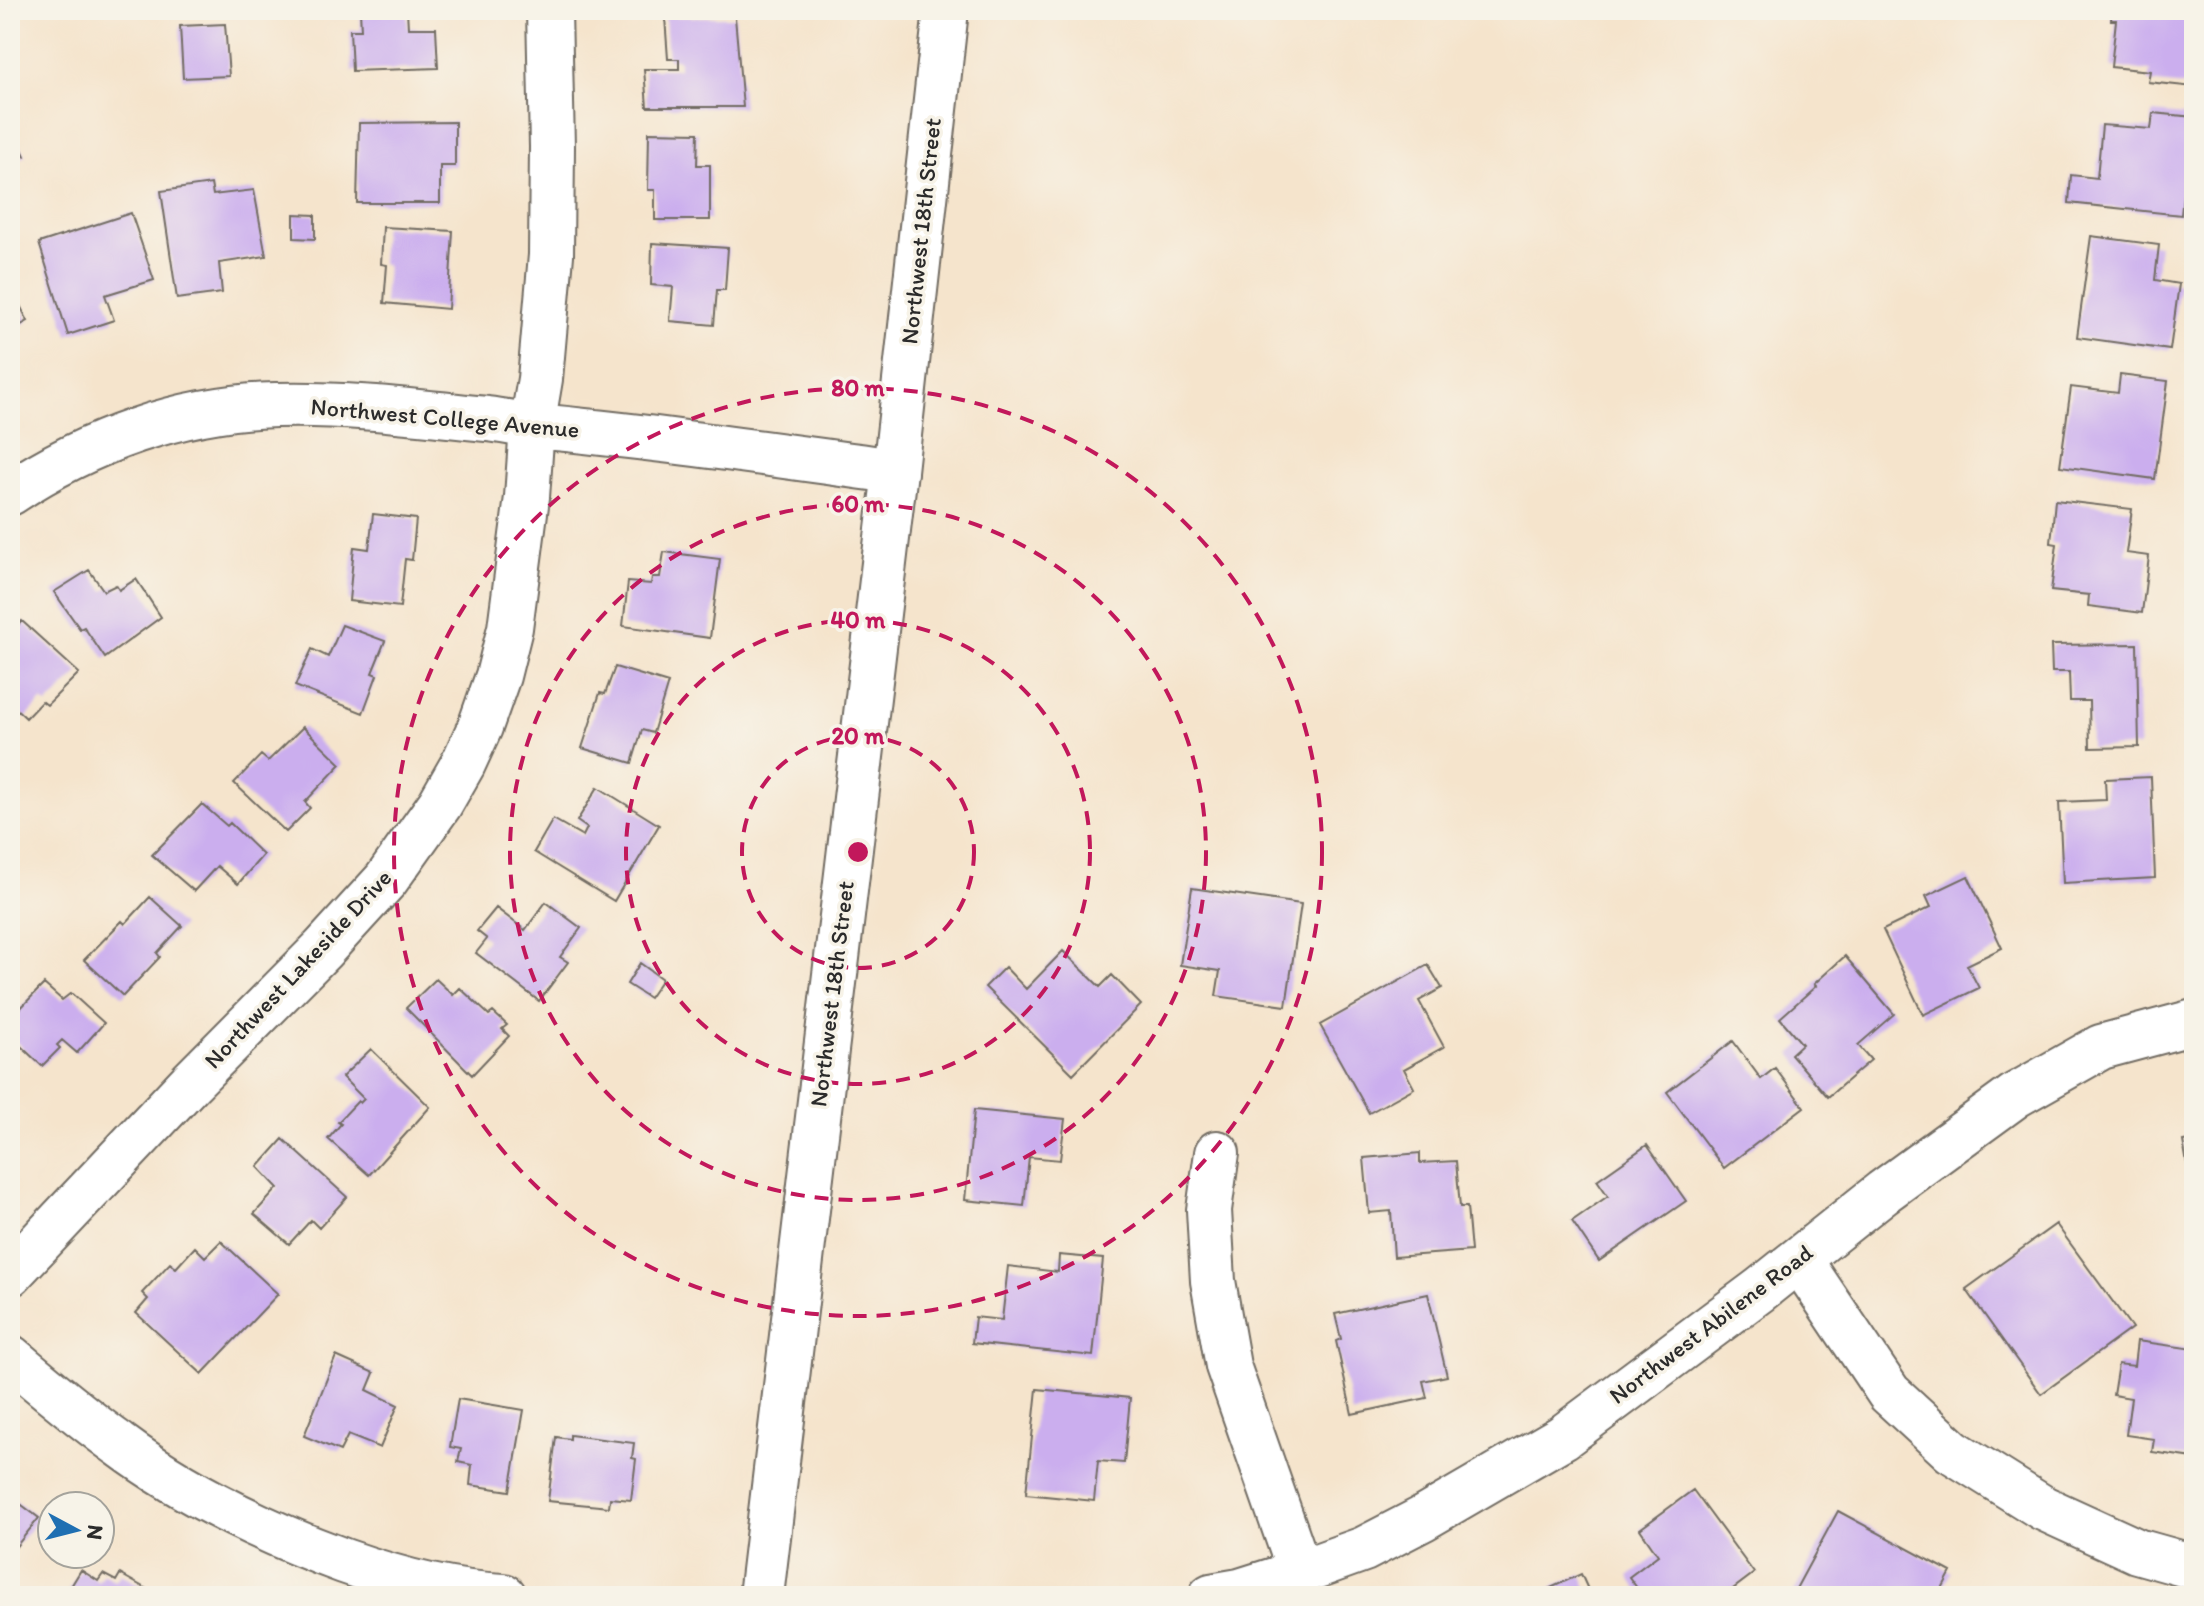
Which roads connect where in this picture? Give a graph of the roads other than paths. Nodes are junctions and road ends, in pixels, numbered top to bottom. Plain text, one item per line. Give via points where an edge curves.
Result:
1 (549, 10) edge
2 (946, 10) edge
3 (532, 426) junction
4 (895, 471) junction
5 (10, 493) edge
6 (2194, 1022) edge
7 (1217, 1153) dead end
8 (1799, 1259) junction
9 (10, 1274) edge
10 (10, 1357) edge
11 (2194, 1567) edge
12 (1300, 1572) junction
13 (504, 1596) edge
14 (761, 1596) edge
15 (1211, 1596) edge

1 - 3 street, Northwest Lakeside Drive via 551,255
2 - 4 street, Northwest 18th Street
3 - 4 street, Northwest College Avenue
3 - 5 street, Northwest College Avenue via 332,406 225,410 109,440
3 - 9 street, Northwest Lakeside Drive via 510,628 480,727 440,804 379,888
4 - 14 street, Northwest 18th Street
6 - 8 street, Northwest Abilene Road via 2101,1047 2016,1095
7 - 12 street via 1209,1210 1211,1253 1228,1366
8 - 11 street via 1889,1393 1952,1451 2043,1508 2137,1551
8 - 12 street, Northwest Abilene Road via 1563,1437 1364,1549
10 - 13 street via 121,1446 232,1513 374,1571
12 - 15 street, Northwest Abilene Road

